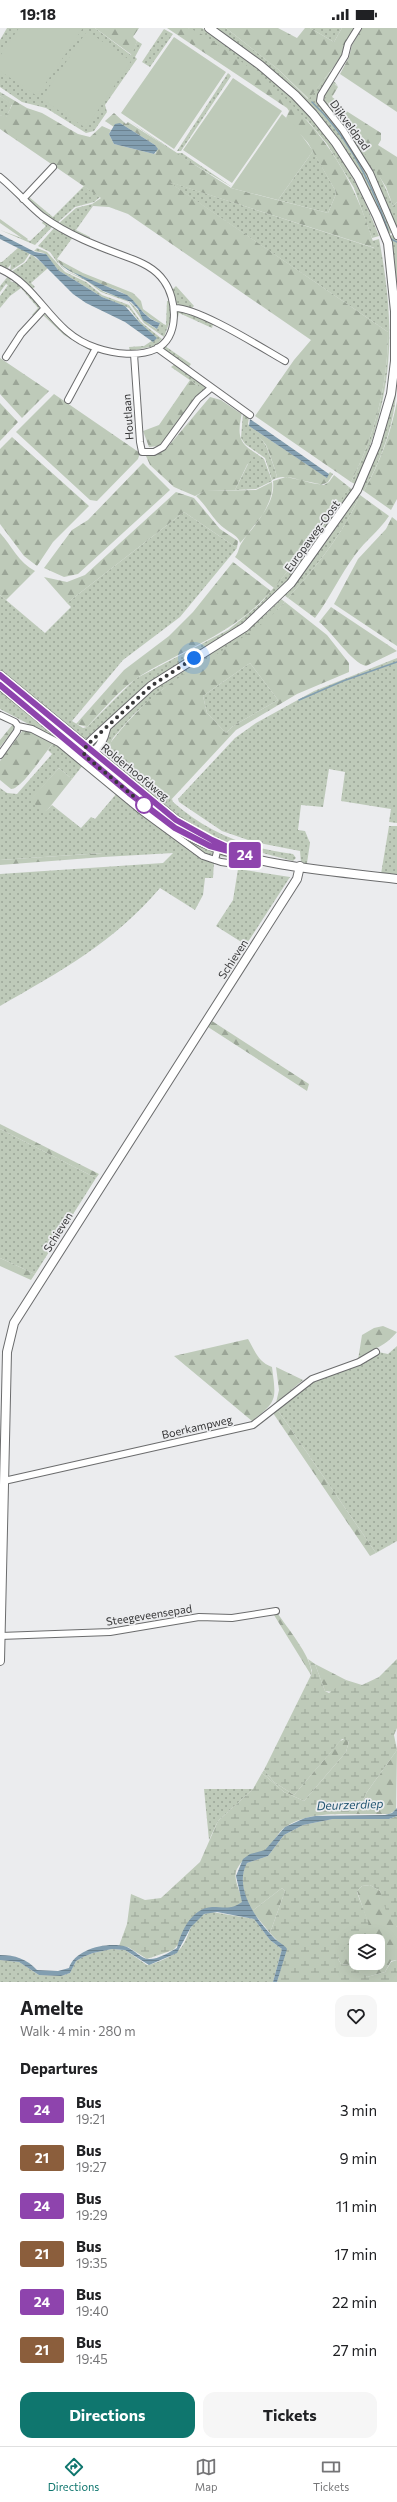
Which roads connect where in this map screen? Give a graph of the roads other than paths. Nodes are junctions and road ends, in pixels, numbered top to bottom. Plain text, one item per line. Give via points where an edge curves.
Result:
1 (209, 28) edge
2 (358, 28) edge
3 (53, 166) dead end
4 (0, 177) edge
5 (23, 199) junction
6 (397, 236) edge
7 (0, 268) edge
8 (174, 308) junction
9 (44, 309) junction
10 (96, 348) junction
11 (157, 348) junction
12 (134, 354) junction
13 (6, 357) dead end
14 (285, 360) dead end
15 (211, 388) junction
16 (68, 400) dead end
17 (250, 415) dead end
18 (0, 675) edge
19 (0, 685) edge
20 (0, 715) edge
21 (18, 726) junction
22 (106, 729) junction
23 (86, 746) junction
24 (93, 752) junction
25 (0, 755) edge
26 (84, 755) junction
27 (219, 846) junction
28 (215, 860) junction
29 (242, 865) dead end
30 (300, 866) junction
31 (397, 879) edge
32 (376, 1352) dead end
33 (4, 1481) junction
34 (276, 1611) dead end
35 (0, 1636) edge
36 (0, 1661) edge

1 - 22 main road, Europaweg-Oost via 260,65 304,105 336,143 358,178 371,207 390,272 396,328 391,394 376,445 357,490 291,583 245,627 151,686
2 - 6 street, Dijkveldpad via 320,101 343,130 370,173
3 - 5 street
4 - 5 street
5 - 8 street via 42,216 73,235 154,270 168,288
7 - 9 street via 25,285
8 - 11 street via 169,334
8 - 14 street via 202,317
9 - 10 street via 74,337
9 - 13 street via 21,334
10 - 12 street
10 - 16 street
11 - 12 street
11 - 15 street
12 - 15 street, Houtlaan via 142,452 154,452 162,447 198,399
15 - 17 street
18 - 23 main road, Rolderhoofdweg
19 - 26 main road, Rolderhoofdweg
20 - 21 street
21 - 25 street
21 - 28 street via 32,729 59,742 139,809 203,856
22 - 23 main road, Europaweg-Oost
22 - 24 main road, Europaweg-Oost
23 - 24 main road, Rolderhoofdweg
23 - 26 main road
24 - 26 main road
24 - 27 main road, Rolderhoofdweg via 176,820
26 - 27 main road, Rolderhoofdweg via 175,828
27 - 28 street
27 - 30 main road, Rolderhoofdweg via 247,856
28 - 29 street
30 - 31 main road, Rolderhoofdweg
30 - 33 main road, Schieven via 293,886 14,1322 7,1352
32 - 33 street, Boerkampweg via 359,1362 312,1379 253,1425
33 - 35 main road, Schieven
34 - 35 street, Steegeveensepad via 232,1618 199,1617 110,1632
35 - 36 main road, Schieven

